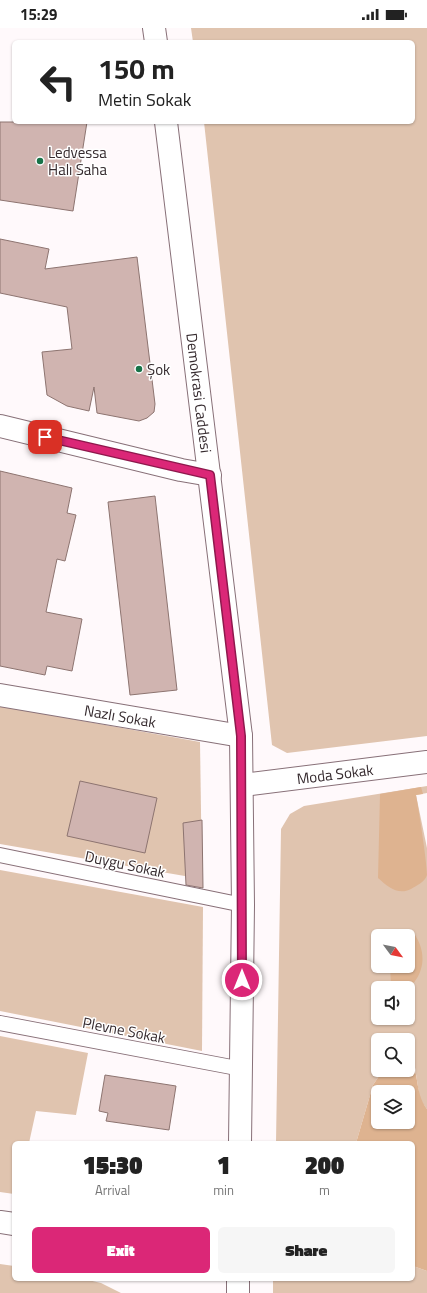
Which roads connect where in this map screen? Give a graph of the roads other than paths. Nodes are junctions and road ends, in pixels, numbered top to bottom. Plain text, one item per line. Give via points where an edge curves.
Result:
1 (154, 28) edge
2 (156, 40) edge
3 (166, 124) edge
4 (0, 426) edge
5 (210, 475) junction
6 (0, 695) edge
7 (241, 736) junction
8 (427, 762) edge
9 (243, 785) junction
10 (0, 855) edge
11 (243, 906) junction
12 (0, 1023) edge
13 (242, 1069) junction
14 (240, 1141) edge
15 (0, 1222) edge
16 (12, 1224) edge
17 (238, 1281) edge
18 (238, 1293) edge

1 - 2 main road
3 - 5 main road, Demokrasi Caddesi
4 - 5 main road
5 - 7 main road, Demokrasi Caddesi
6 - 7 main road, Nazlı Sokak
7 - 9 main road, Demokrasi Caddesi
8 - 9 main road, Moda Sokak
9 - 11 main road, Demokrasi Caddesi
10 - 11 lane, Duygu Sokak
11 - 13 main road, Demokrasi Caddesi
12 - 13 lane, Plevne Sokak
13 - 14 main road, Demokrasi Caddesi
15 - 16 main road
17 - 18 main road

